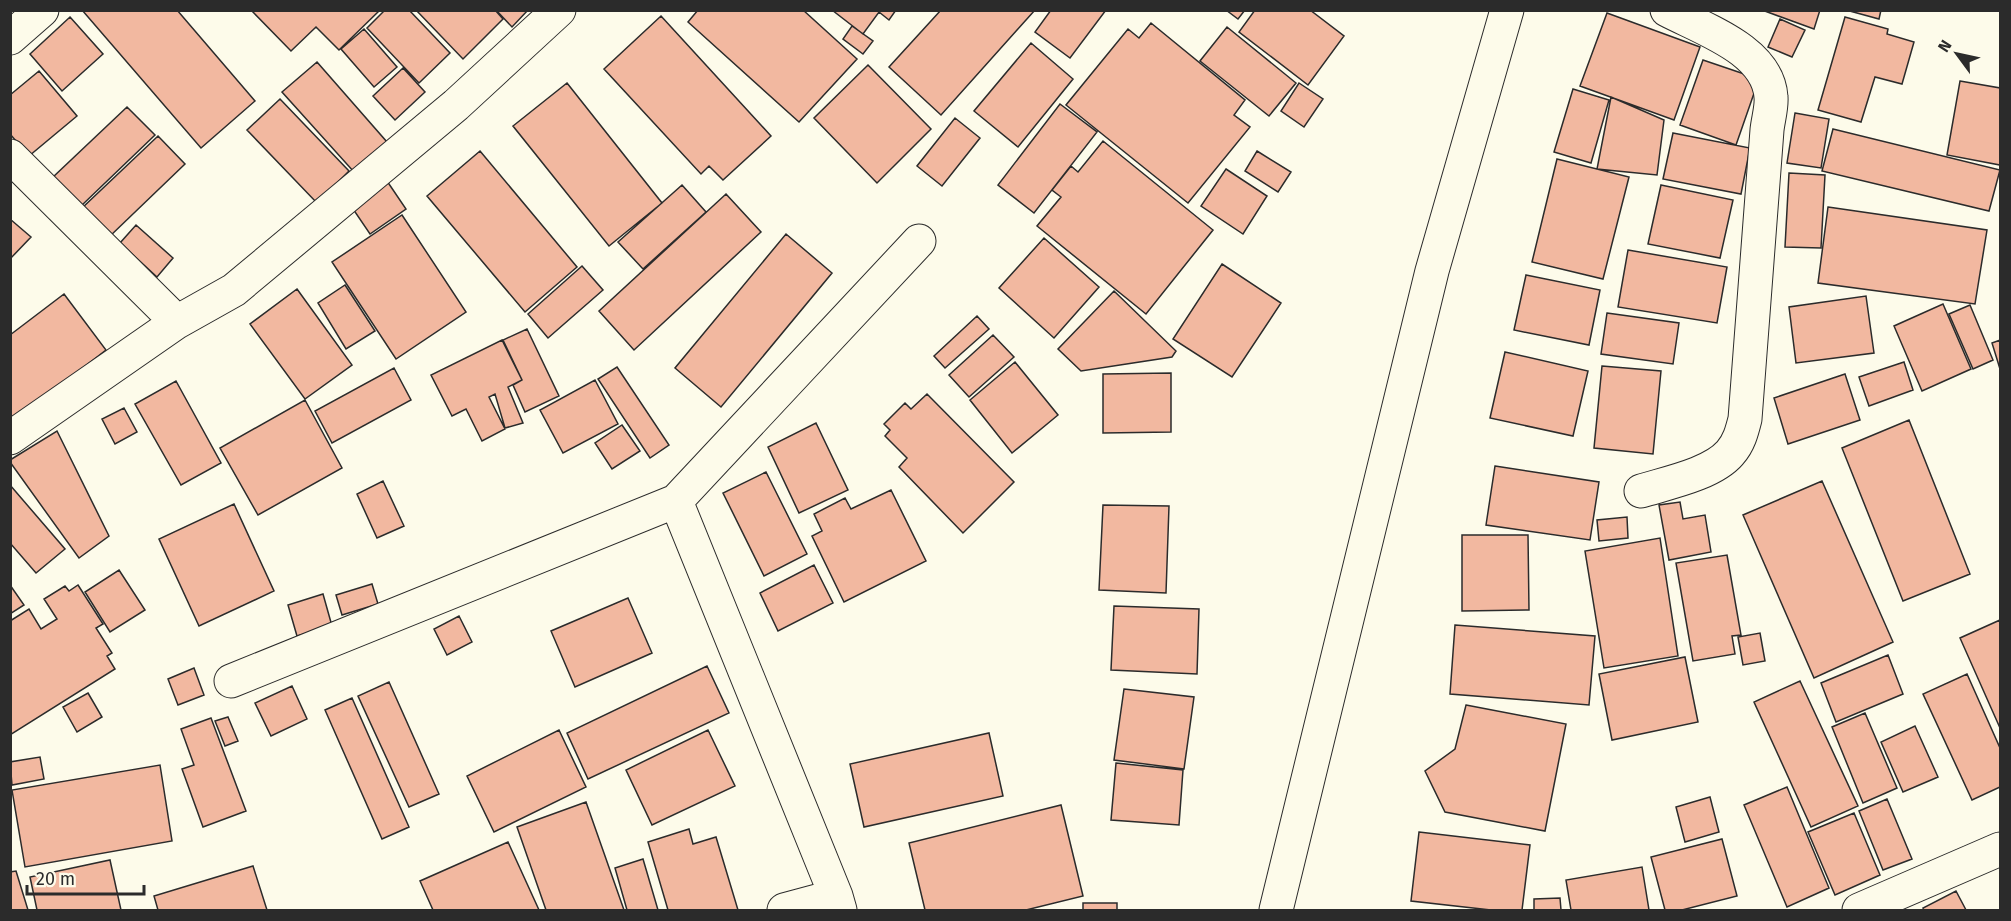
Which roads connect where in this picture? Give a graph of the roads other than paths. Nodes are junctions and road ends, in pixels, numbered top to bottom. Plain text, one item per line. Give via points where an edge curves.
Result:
1 (42, 10) edge
2 (559, 10) edge
3 (1507, 10) edge
4 (1667, 10) edge
5 (10, 38) edge
6 (10, 156) edge
7 (919, 241) dead end
8 (177, 322) junction
9 (10, 438) edge
10 (1641, 491) dead end
11 (676, 501) junction
12 (231, 681) dead end
13 (2001, 849) edge
14 (838, 903) edge
15 (784, 910) edge
16 (1276, 910) edge
17 (1858, 910) edge

1 - 5 street
2 - 8 street via 456,105 234,290
3 - 16 street via 1432,272
4 - 10 street via 1750,56 1765,74 1771,97 1746,419 1740,438 1730,454 1707,469
6 - 8 street
7 - 11 street
8 - 9 street
11 - 12 street
11 - 14 street
13 - 17 street
14 - 15 street

